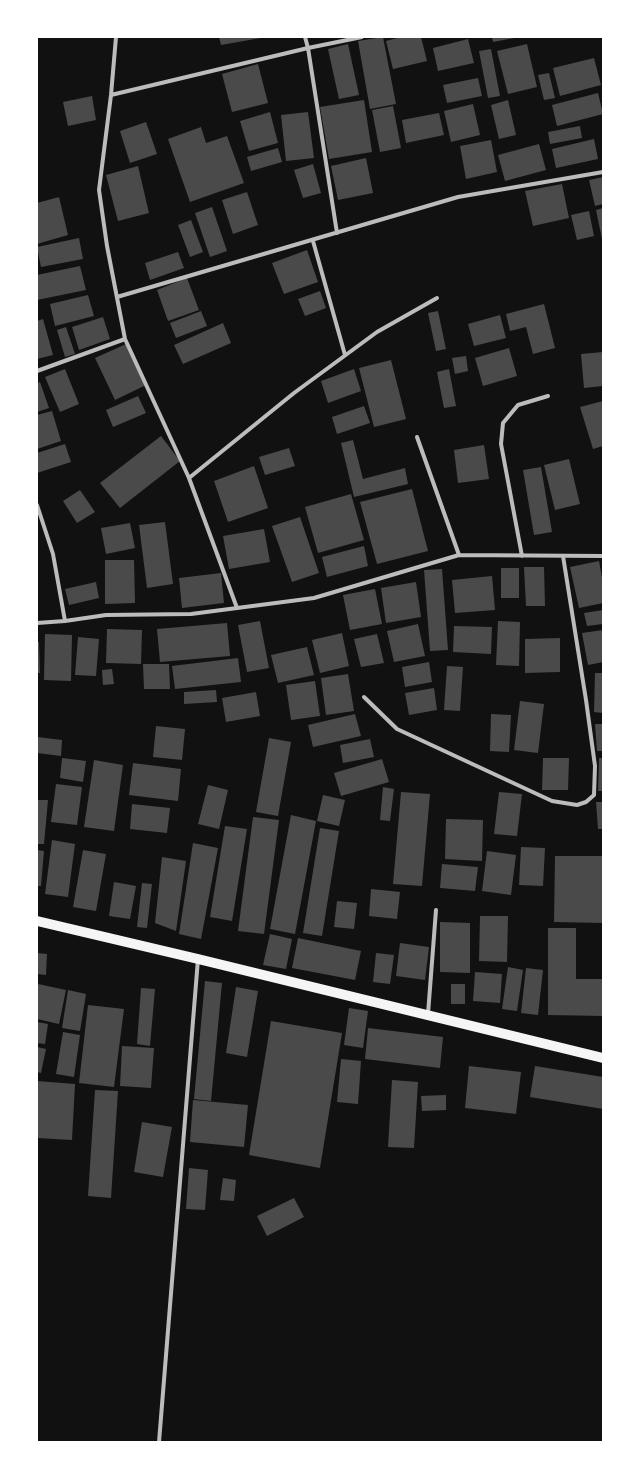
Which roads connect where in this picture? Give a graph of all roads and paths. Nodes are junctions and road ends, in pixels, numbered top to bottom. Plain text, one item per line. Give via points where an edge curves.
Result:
1 (116, 37) edge
2 (305, 37) edge
3 (362, 37) edge
4 (308, 48) junction
5 (111, 95) junction
6 (603, 172) edge
7 (337, 233) junction
8 (313, 241) junction
9 (117, 297) junction
10 (437, 298) dead end
11 (125, 339) junction
12 (345, 355) junction
13 (37, 371) edge
14 (548, 396) dead end
15 (417, 437) dead end
16 (189, 478) junction
17 (37, 505) edge
18 (459, 555) junction
19 (522, 556) junction
20 (563, 556) junction
21 (603, 556) edge
22 (237, 608) junction
23 (65, 621) junction
24 (37, 623) edge
25 (364, 697) dead end
26 (436, 910) dead end
27 (37, 921) edge
28 (198, 959) junction
29 (428, 1014) junction
30 (603, 1058) edge
31 (159, 1442) edge

1 - 5 street
2 - 4 street
3 - 4 street
4 - 5 street
4 - 7 street
5 - 9 street via 99,190
6 - 7 street via 458,197
7 - 8 street
8 - 9 street
8 - 12 street
9 - 11 street
10 - 12 street via 377,332
11 - 13 street
11 - 16 street
12 - 16 street
14 - 19 street via 518,405 503,422 501,444
15 - 18 street
16 - 22 street
17 - 23 street via 52,554
18 - 19 street
18 - 22 street via 314,598
19 - 20 street
20 - 21 street
20 - 25 street via 595,766 594,796 586,802 577,805 552,801 398,729
22 - 23 street via 191,614 106,615
23 - 24 street
26 - 29 street
27 - 28 main road
28 - 29 main road
28 - 31 street
29 - 30 main road

